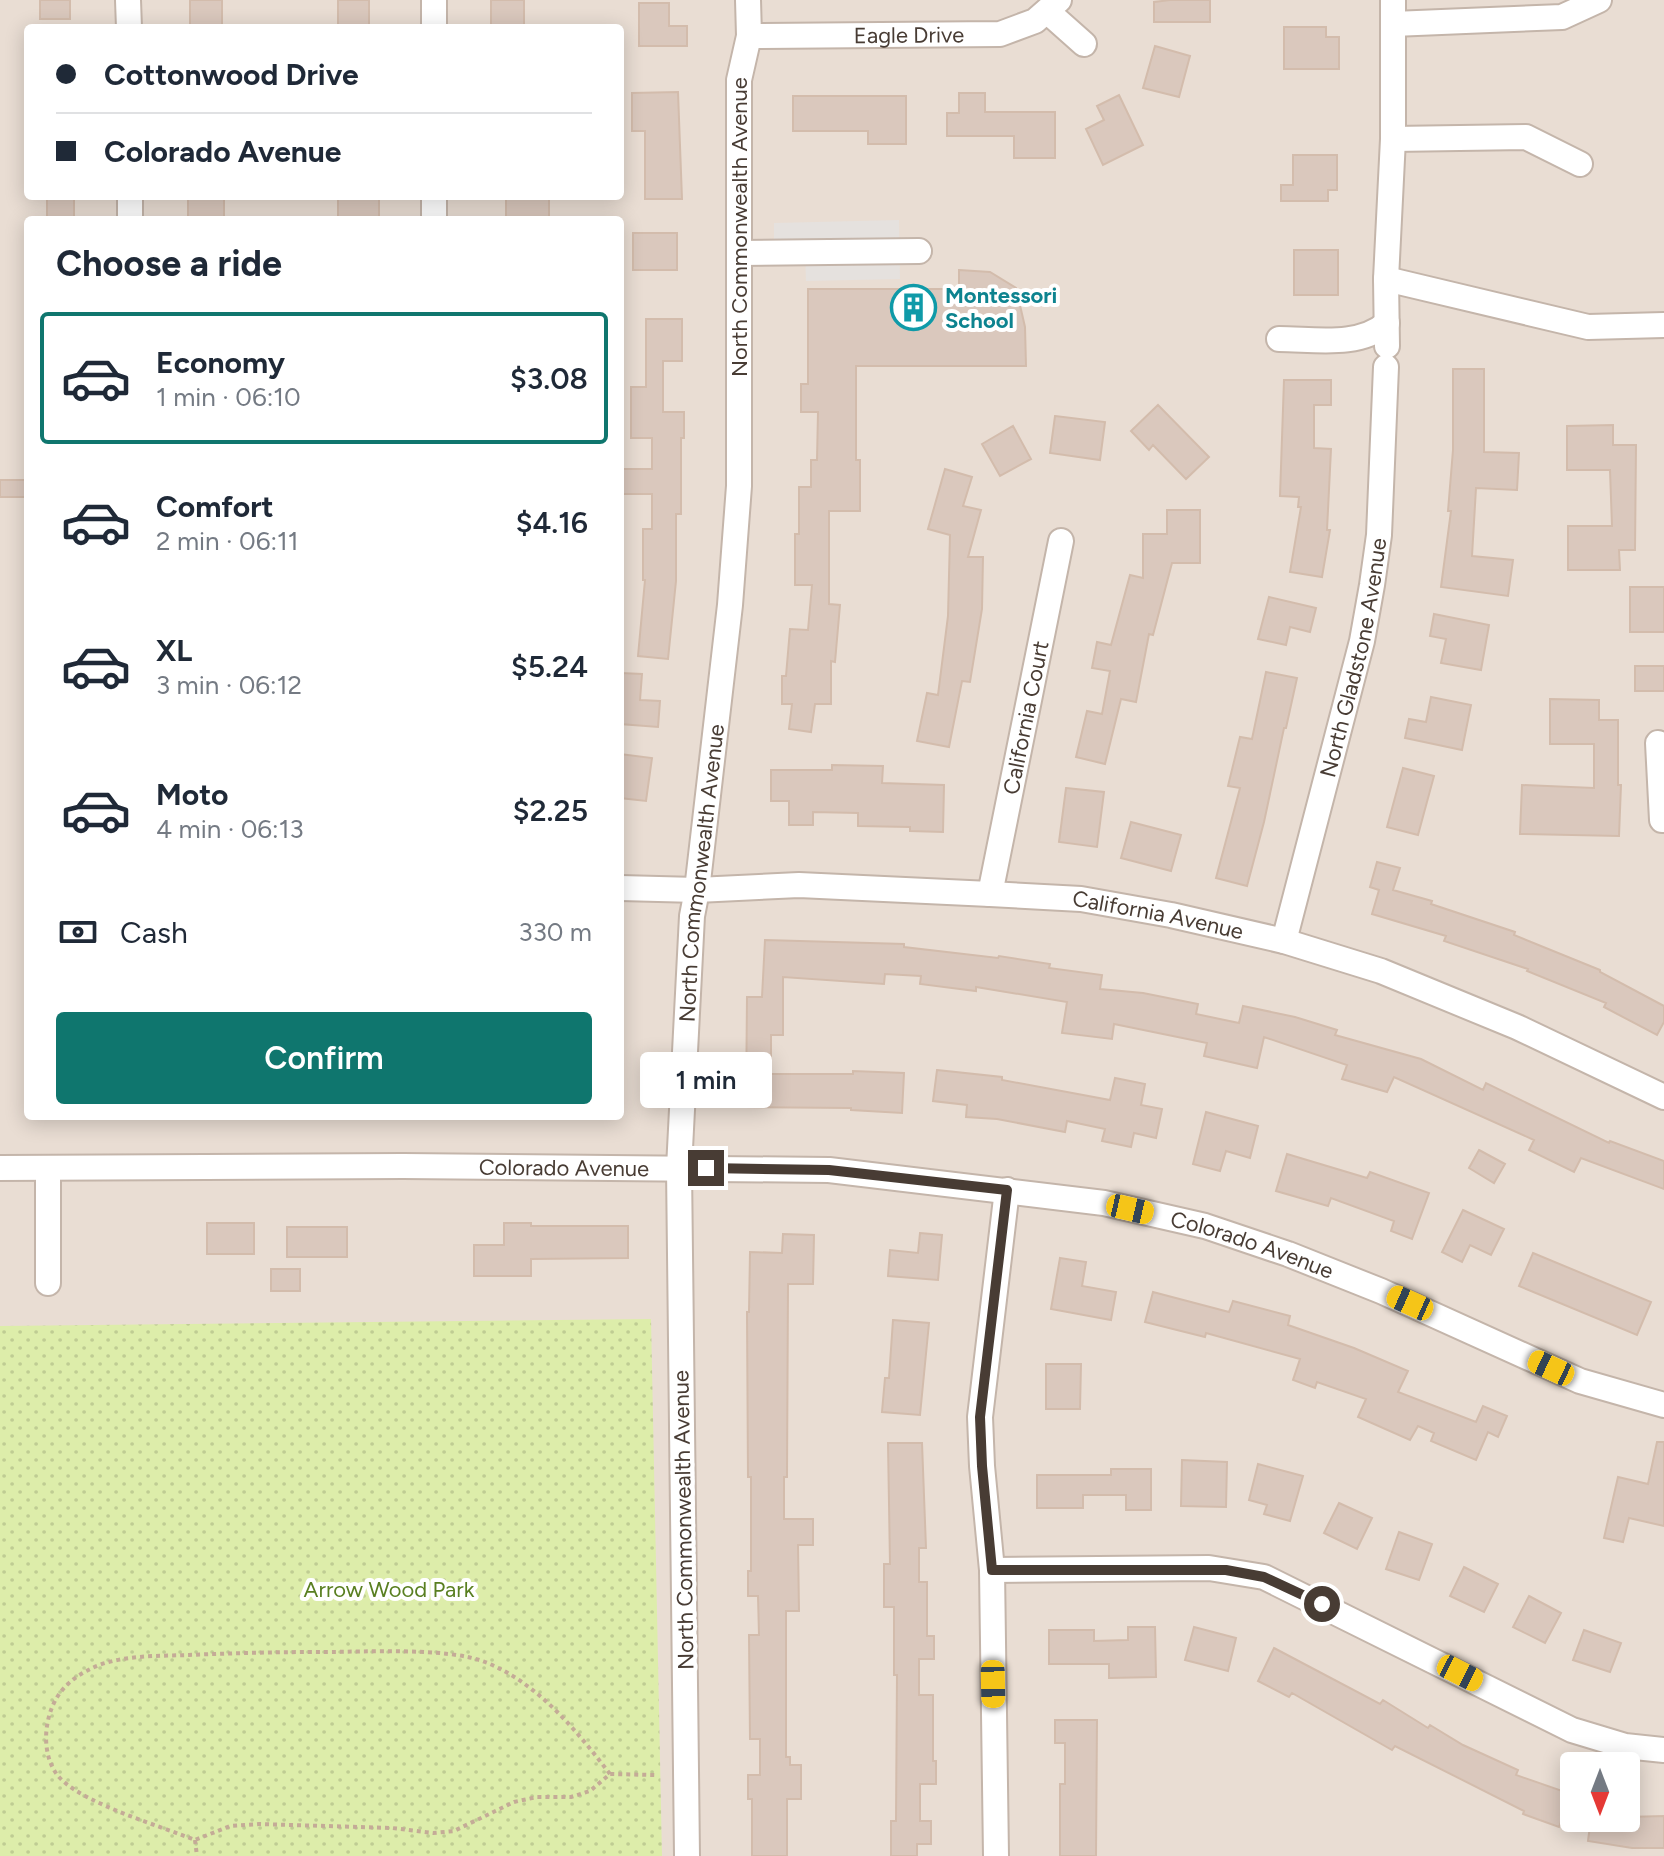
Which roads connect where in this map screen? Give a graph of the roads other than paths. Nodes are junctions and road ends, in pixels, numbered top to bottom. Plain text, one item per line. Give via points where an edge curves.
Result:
1 (128, 0) edge
2 (434, 0) edge
3 (748, 0) edge
4 (1599, 0) edge
5 (1054, 6) edge
6 (1393, 12) edge
7 (129, 24) edge
8 (434, 24) edge
9 (749, 36) junction
10 (1084, 44) dead end
11 (1393, 139) junction
12 (1580, 164) dead end
13 (919, 251) dead end
14 (739, 253) junction
15 (1386, 279) junction
16 (1664, 325) edge
17 (1279, 339) dead end
18 (1386, 345) junction
19 (1061, 541) dead end
20 (1658, 743) dead end
21 (1664, 820) edge
22 (624, 888) edge
23 (697, 890) junction
24 (990, 894) junction
25 (1284, 941) junction
26 (1664, 1097) edge
27 (0, 1168) edge
28 (48, 1168) junction
29 (679, 1168) junction
30 (1007, 1190) junction
31 (48, 1283) dead end
32 (1664, 1405) edge
33 (992, 1570) junction
34 (1664, 1750) edge
35 (687, 1856) edge
36 (996, 1856) edge

1 - 7 street
2 - 8 street
3 - 9 street, North Commonwealth Avenue
4 - 6 street via 1562,17
5 - 9 street, Eagle Drive via 1022,28 1000,34
5 - 10 street
6 - 11 street, North Gladstone Avenue
9 - 14 street, North Commonwealth Avenue via 739,80
11 - 12 street via 1526,137
11 - 15 street, North Gladstone Avenue
13 - 14 street
14 - 23 street, North Commonwealth Avenue via 739,486
15 - 16 street via 1588,327
15 - 18 street, North Gladstone Avenue
17 - 18 street via 1362,338 1377,331
18 - 25 street, North Gladstone Avenue via 1379,535 1370,599
19 - 24 street, California Court
20 - 21 street
22 - 23 street, California Avenue
23 - 24 street, California Avenue via 799,885
23 - 29 street, North Commonwealth Avenue
24 - 25 street, California Avenue via 1081,899
25 - 26 street, California Avenue via 1381,971 1517,1027
27 - 28 street, Colorado Avenue
28 - 29 street, Colorado Avenue
28 - 31 street
29 - 30 street, Colorado Avenue via 829,1170
29 - 35 street, North Commonwealth Avenue
30 - 32 street, Colorado Avenue via 1104,1203 1205,1226 1381,1291 1580,1381
30 - 33 street via 980,1417
33 - 34 street via 1209,1568 1264,1577 1572,1730 1625,1746
33 - 36 street

